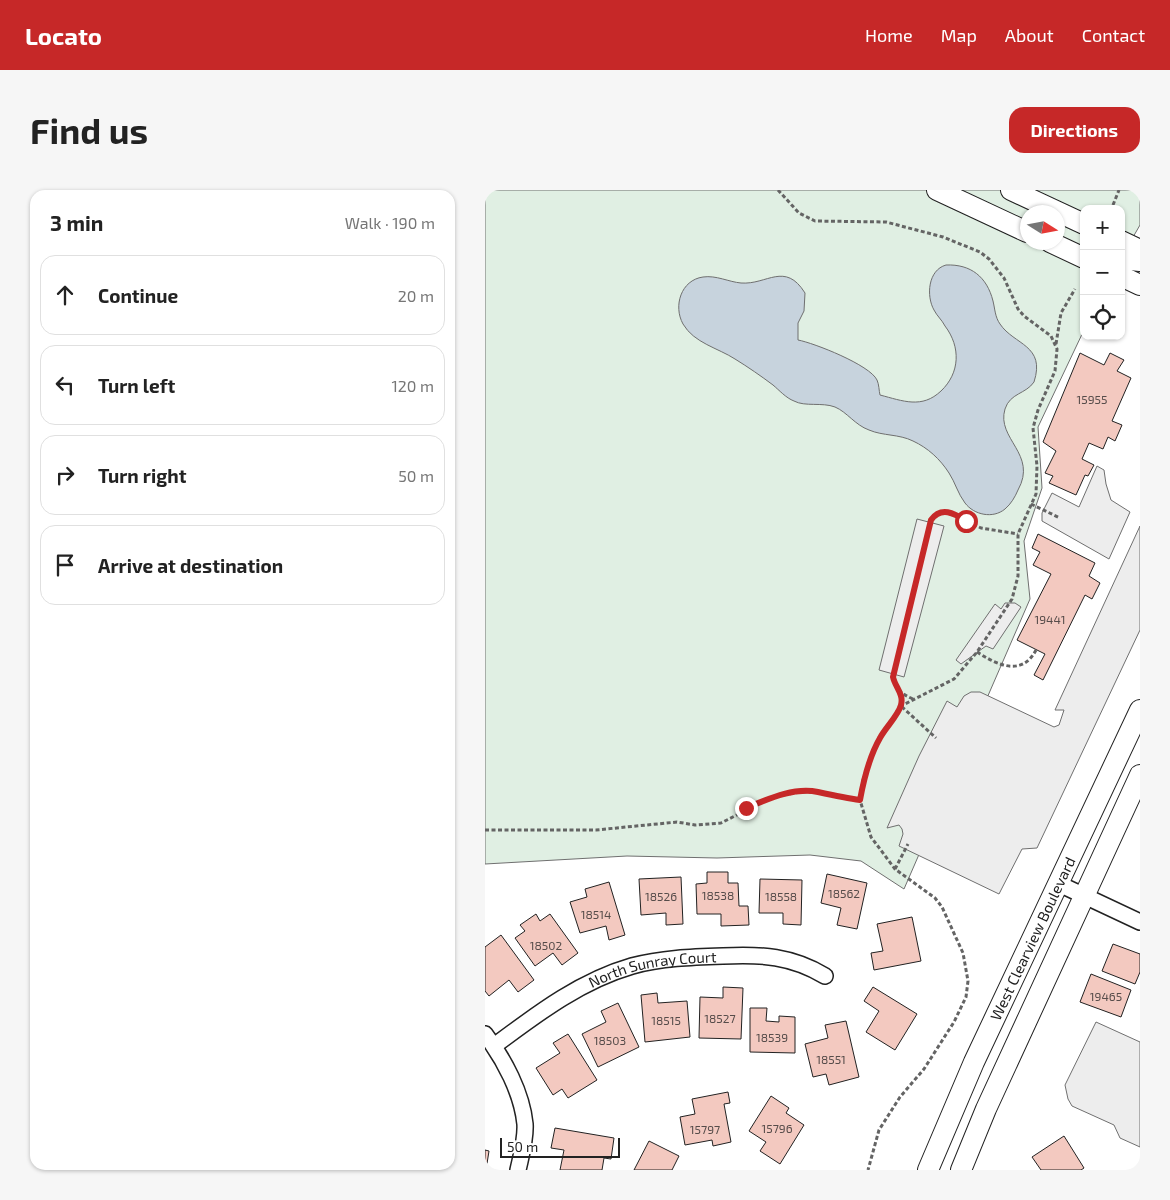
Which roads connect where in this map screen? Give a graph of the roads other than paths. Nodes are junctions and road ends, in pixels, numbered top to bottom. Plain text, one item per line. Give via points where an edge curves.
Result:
1 (937, 190) edge
2 (1011, 190) edge
3 (1029, 205) edge
4 (1020, 229) edge
5 (1065, 234) edge
6 (1065, 234) edge
7 (1080, 241) edge
8 (1127, 249) edge
9 (1080, 253) edge
10 (1140, 261) edge
11 (1125, 278) edge
12 (1140, 284) edge
13 (1140, 710) edge
14 (1140, 776) edge
15 (1057, 884) junction
16 (1084, 895) junction
17 (1140, 922) edge
18 (825, 976) dead end
19 (489, 1040) edge
20 (518, 1170) edge
21 (928, 1170) edge
22 (961, 1170) edge

1 - 4 street
2 - 3 street
5 - 7 street
6 - 9 street
8 - 10 street
11 - 12 street
13 - 15 street, West Clearview Boulevard
14 - 16 street, West Clearview Boulevard
15 - 16 street
15 - 21 street, West Clearview Boulevard via 955,1101
16 - 17 street
16 - 22 street, West Clearview Boulevard
18 - 19 street, North Sunray Court via 805,964 754,956 680,957 632,966 591,982
19 - 20 street via 520,1099 525,1126

